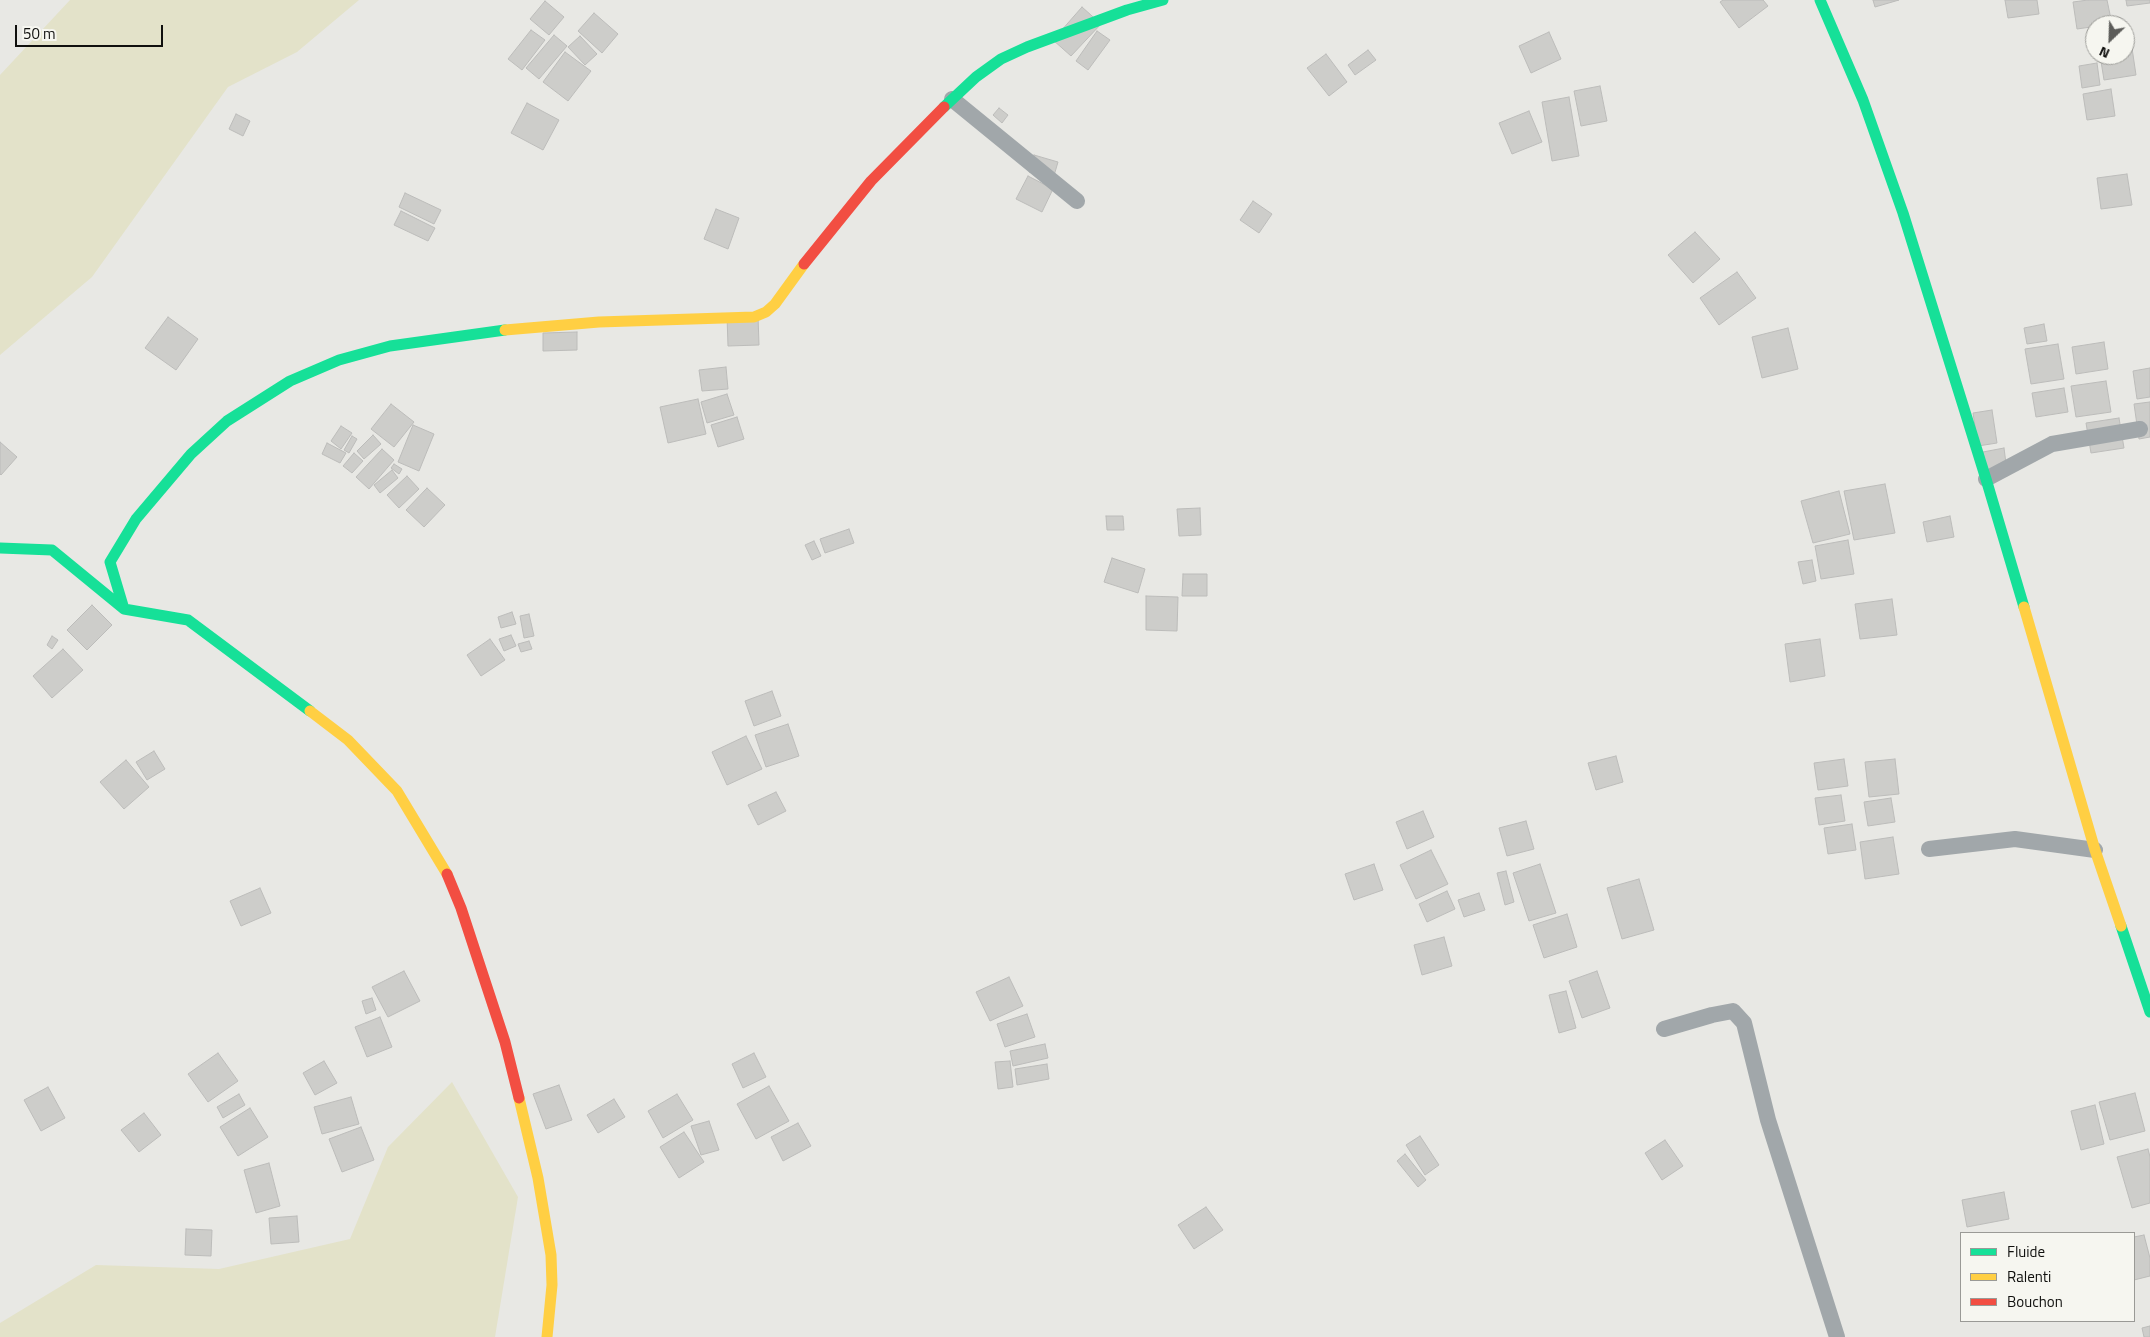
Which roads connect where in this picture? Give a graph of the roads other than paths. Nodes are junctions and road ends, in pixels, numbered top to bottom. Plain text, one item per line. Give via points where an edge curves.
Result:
1 (1162, 0) edge
2 (1820, 0) edge
3 (1123, 5) edge
4 (952, 98) junction
5 (1077, 201) dead end
6 (2140, 429) dead end
7 (1986, 479) junction
8 (0, 548) edge
9 (124, 608) junction
10 (1929, 849) dead end
11 (2095, 850) junction
12 (2150, 1012) edge
13 (1664, 1029) dead end
14 (546, 1337) edge
15 (1837, 1337) edge

1 - 3 street
2 - 7 street via 1863,100 1904,213
3 - 4 street via 1000,59
4 - 5 street
4 - 9 street via 871,181 775,304 760,315 520,328 390,346 339,360 290,381 261,398 227,421 191,454 136,519 110,562
6 - 7 street via 2052,444
7 - 11 street
8 - 9 street via 52,550
9 - 14 street via 188,620 265,676 348,740 397,791 424,832 445,869 461,908 505,1042 538,1178 551,1255 552,1285
10 - 11 street via 2015,839
11 - 12 street
13 - 15 street via 1733,1011 1744,1023 1768,1120

